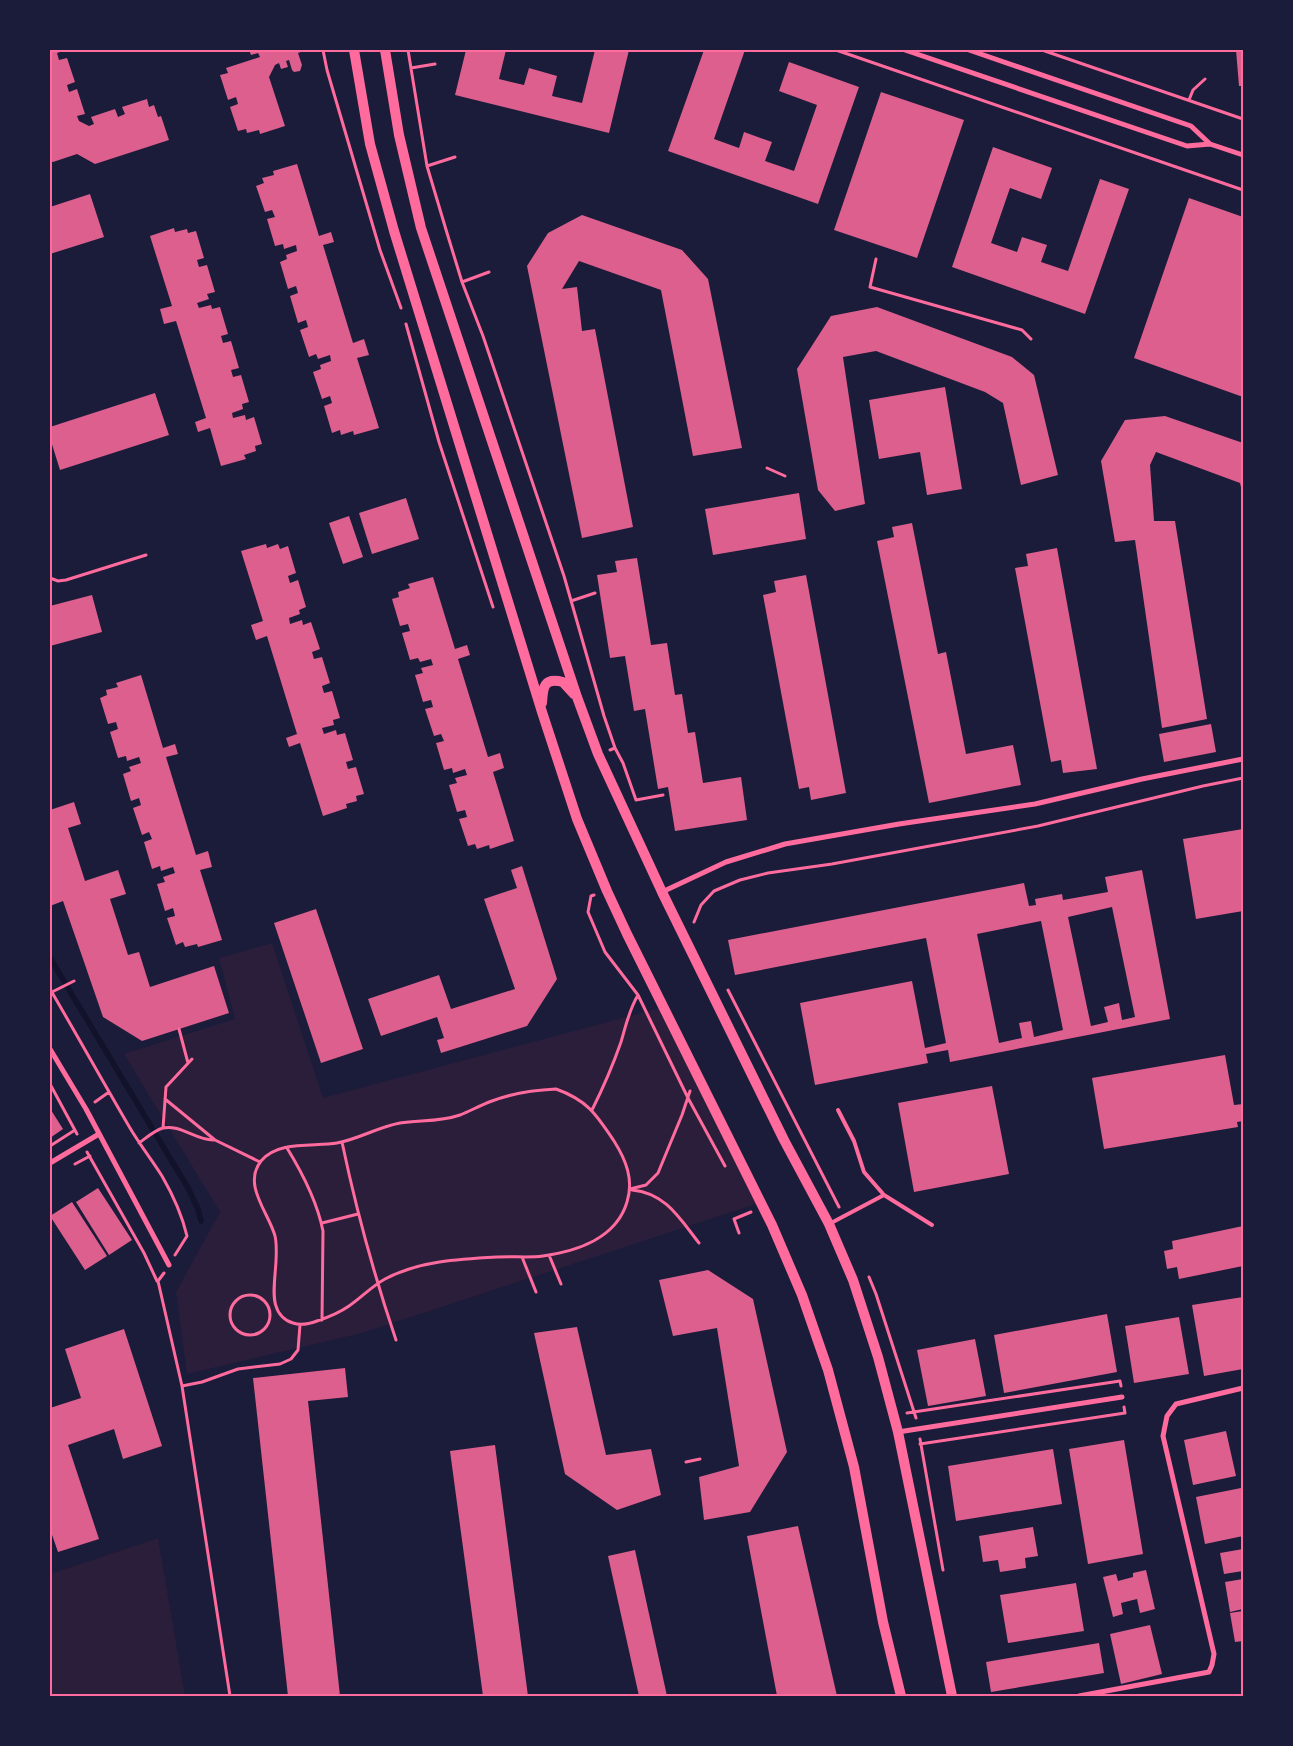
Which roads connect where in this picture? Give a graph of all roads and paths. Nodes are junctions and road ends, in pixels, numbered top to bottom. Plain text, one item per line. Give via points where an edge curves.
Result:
1 (323, 50) edge
2 (354, 50) edge
3 (385, 50) edge
4 (408, 50) edge
5 (836, 50) edge
6 (905, 50) edge
7 (969, 50) edge
8 (1042, 50) edge
9 (435, 64) dead end
10 (411, 68) junction
11 (1205, 79) dead end
12 (1189, 100) junction
13 (1243, 119) edge
14 (1210, 144) junction
15 (1243, 155) edge
16 (456, 158) dead end
17 (428, 166) junction
18 (1243, 190) edge
19 (876, 259) dead end
20 (489, 272) dead end
21 (462, 282) junction
22 (402, 313) dead end
23 (405, 322) dead end
24 (1031, 339) dead end
25 (768, 468) dead end
26 (785, 476) dead end
27 (146, 556) dead end
28 (50, 578) edge
29 (595, 593) dead end
30 (571, 601) junction
31 (494, 609) dead end
32 (577, 697) junction
33 (542, 712) junction
34 (615, 748) junction
35 (607, 752) dead end
36 (1243, 759) edge
37 (1243, 778) edge
38 (663, 794) dead end
39 (662, 892) junction
40 (591, 896) dead end
41 (694, 922) dead end
42 (74, 981) dead end
43 (652, 982) junction
44 (51, 990) edge
45 (638, 995) junction
46 (178, 1029) dead end
47 (50, 1049) edge
48 (192, 1059) dead end
49 (188, 1063) junction
50 (696, 1073) junction
51 (50, 1084) edge
52 (109, 1092) junction
53 (688, 1098) junction
54 (165, 1099) junction
55 (86, 1108) junction
56 (592, 1110) junction
57 (838, 1110) dead end
58 (163, 1128) junction
59 (75, 1130) junction
60 (99, 1134) junction
61 (215, 1140) junction
62 (342, 1142) junction
63 (82, 1143) junction
64 (139, 1143) junction
65 (50, 1146) edge
66 (287, 1148) junction
67 (260, 1162) junction
68 (50, 1163) edge
69 (726, 1168) dead end
70 (630, 1190) junction
71 (884, 1195) junction
72 (747, 1205) dead end
73 (752, 1212) junction
74 (358, 1214) junction
75 (756, 1220) dead end
76 (322, 1223) junction
77 (829, 1224) junction
78 (932, 1225) dead end
79 (740, 1234) dead end
80 (699, 1244) dead end
81 (549, 1255) junction
82 (522, 1256) junction
83 (169, 1265) junction
84 (158, 1281) junction
85 (377, 1284) junction
86 (561, 1284) dead end
87 (536, 1292) dead end
88 (275, 1305) junction
89 (269, 1309) junction
90 (322, 1320) junction
91 (300, 1325) junction
92 (396, 1340) dead end
93 (182, 1386) junction
94 (1243, 1388) edge
95 (1122, 1397) junction
96 (894, 1416) junction
97 (898, 1432) junction
98 (901, 1447) junction
99 (700, 1459) dead end
100 (686, 1462) dead end
101 (230, 1696) edge
102 (901, 1696) edge
103 (952, 1696) edge
104 (1079, 1696) edge

1 - 22 path via 380,250
2 - 33 main road via 370,144 394,231
3 - 32 main road via 398,135 422,228
4 - 10 path
5 - 18 path
6 - 14 street via 1187,146
7 - 14 street via 1192,126
8 - 12 path
9 - 10 path
10 - 17 path
11 - 12 path via 1193,90
12 - 13 path
14 - 15 street
16 - 17 path
17 - 21 path
19 - 24 path via 870,287 1022,330
20 - 21 path
21 - 30 path via 484,336
23 - 31 path via 439,442
25 - 26 path
27 - 28 path via 66,580
29 - 30 path
30 - 34 path
32 - 33 main road via 563,682 549,681 542,691
32 - 39 main road via 598,754
33 - 43 main road via 577,819 611,900
34 - 35 path
34 - 38 path via 636,800
36 - 39 street via 1036,804 785,844 726,862
37 - 41 path via 1038,826 740,880 714,891 701,905
39 - 77 main road
40 - 45 path via 588,912 605,952
42 - 44 path
43 - 45 path
43 - 50 main road
44 - 52 path
45 - 53 path
45 - 56 path
46 - 49 path
47 - 55 street
48 - 49 path
49 - 54 path via 166,1087
50 - 53 path
50 - 102 main road via 772,1225 802,1295 828,1370 854,1467 883,1622
51 - 59 path
52 - 55 path
52 - 64 path
53 - 69 path
53 - 70 path via 658,1173 646,1185
54 - 58 path
54 - 61 path
55 - 60 street
56 - 62 path via 571,1094 556,1089 528,1091 494,1100 458,1116 399,1123
56 - 70 path via 622,1156 630,1176
57 - 71 lane via 854,1141 864,1172
58 - 61 path via 173,1128 206,1141
58 - 64 path
59 - 63 path
59 - 65 path
60 - 63 street
60 - 83 street
61 - 67 path
62 - 66 path
62 - 74 path
63 - 68 street
63 - 84 path
64 - 83 path via 162,1176 182,1217 187,1236
66 - 67 path via 277,1150
66 - 76 path via 308,1186
67 - 88 path via 256,1172 256,1191 276,1242
70 - 80 path via 646,1192 662,1200
70 - 81 path via 621,1216 608,1232 587,1245
71 - 77 lane
71 - 78 lane
72 - 73 path
73 - 75 path
73 - 79 path via 734,1218
74 - 76 path
74 - 85 path
76 - 90 path
77 - 96 main road via 853,1280
81 - 82 path
81 - 86 path
82 - 85 path via 420,1266
82 - 87 path
83 - 84 path
84 - 93 path
85 - 90 path via 350,1306
85 - 92 path
88 - 89 path
88 - 91 path via 282,1317
89 - 89 path via 260,1298 240,1298 231,1308 231,1322 239,1333 252,1336 268,1323
90 - 91 path
91 - 93 path via 298,1350 291,1359 280,1364 238,1369
93 - 101 path
94 - 104 street via 1176,1404 1167,1416 1163,1436 1214,1654 1209,1672
95 - 96 path via 1120,1381
95 - 97 street
95 - 98 path via 1125,1413
96 - 97 main road
97 - 98 main road
98 - 103 main road
99 - 100 path

